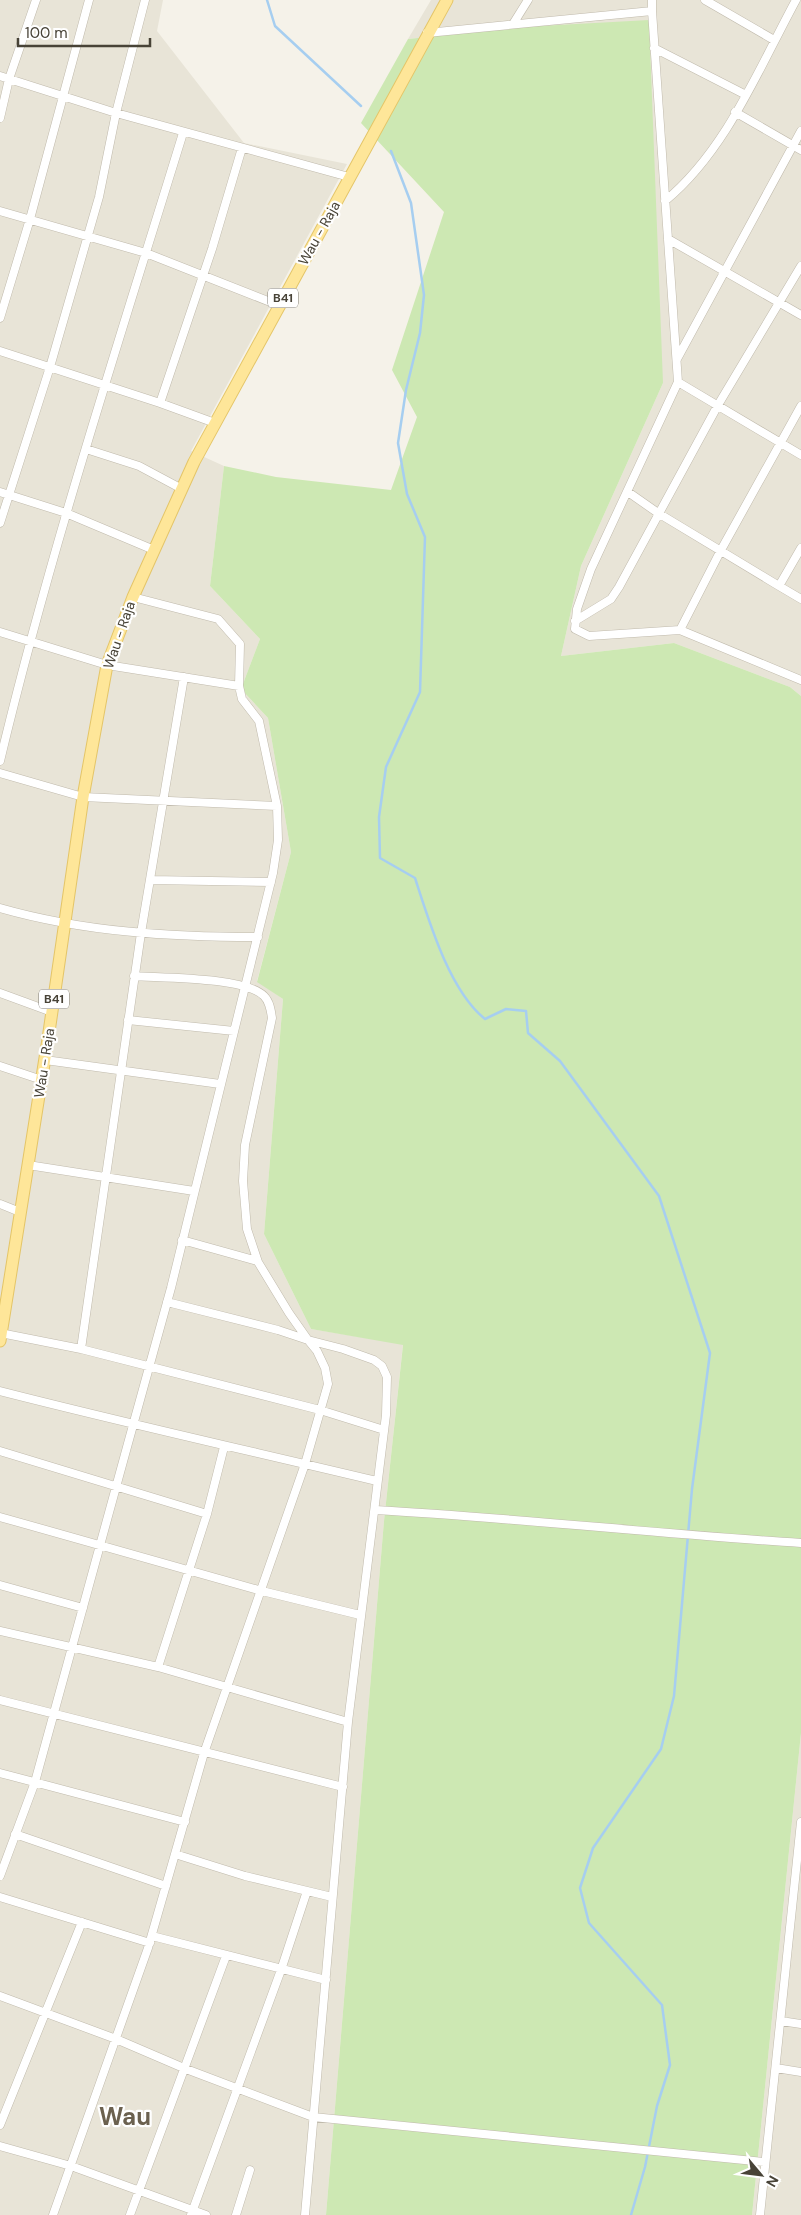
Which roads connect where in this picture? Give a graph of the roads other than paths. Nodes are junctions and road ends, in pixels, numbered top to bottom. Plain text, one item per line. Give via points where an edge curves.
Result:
1 (36, 0) edge
2 (89, 0) edge
3 (145, 0) edge
4 (447, 0) edge
5 (528, 0) edge
6 (652, 0) edge
7 (705, 0) edge
8 (796, 0) edge
9 (652, 11) junction
10 (513, 24) junction
11 (427, 33) junction
12 (774, 40) junction
13 (654, 48) junction
14 (0, 76) edge
15 (9, 79) junction
16 (746, 95) junction
17 (62, 96) junction
18 (735, 112) junction
19 (116, 113) junction
20 (0, 118) edge
21 (801, 131) edge
22 (184, 133) junction
23 (793, 145) junction
24 (242, 148) junction
25 (801, 150) edge
26 (349, 177) junction
27 (665, 201) junction
28 (0, 210) edge
29 (30, 219) junction
30 (87, 236) junction
31 (668, 239) junction
32 (146, 253) junction
33 (801, 266) edge
34 (724, 269) junction
35 (202, 274) junction
36 (780, 303) junction
37 (278, 305) junction
38 (801, 315) edge
39 (0, 318) edge
40 (0, 351) edge
41 (676, 360) junction
42 (50, 367) junction
43 (678, 382) junction
44 (106, 386) junction
45 (160, 403) junction
46 (718, 405) junction
47 (801, 406) edge
48 (215, 423) junction
49 (780, 442) junction
50 (86, 449) junction
51 (801, 455) edge
52 (182, 489) junction
53 (0, 492) edge
54 (628, 492) junction
55 (9, 495) junction
56 (66, 513) junction
57 (658, 513) junction
58 (0, 523) edge
59 (801, 548) edge
60 (154, 550) junction
61 (721, 550) junction
62 (779, 586) junction
63 (133, 597) junction
64 (801, 599) edge
65 (575, 621) junction
66 (680, 630) junction
67 (0, 632) edge
68 (29, 641) junction
69 (107, 665) junction
70 (184, 677) junction
71 (801, 680) edge
72 (239, 686) junction
73 (0, 760) edge
74 (0, 773) edge
75 (83, 797) junction
76 (164, 802) junction
77 (277, 806) junction
78 (150, 880) junction
79 (271, 882) junction
80 (0, 908) edge
81 (64, 923) junction
82 (141, 933) junction
83 (258, 937) junction
84 (134, 976) junction
85 (246, 985) junction
86 (0, 993) edge
87 (52, 1012) junction
88 (128, 1020) junction
89 (234, 1031) junction
90 (45, 1060) junction
91 (0, 1066) edge
92 (120, 1071) junction
93 (42, 1080) junction
94 (220, 1084) junction
95 (28, 1165) junction
96 (107, 1176) junction
97 (194, 1191) junction
98 (0, 1204) edge
99 (20, 1212) junction
100 (182, 1240) junction
101 (258, 1261) junction
102 (167, 1302) junction
103 (0, 1335) edge
104 (308, 1340) junction
105 (81, 1349) junction
106 (149, 1368) junction
107 (0, 1391) edge
108 (320, 1410) junction
109 (134, 1422) junction
110 (384, 1430) junction
111 (224, 1447) junction
112 (0, 1452) edge
113 (305, 1464) junction
114 (377, 1481) junction
115 (116, 1487) junction
116 (375, 1510) junction
117 (207, 1514) junction
118 (0, 1517) edge
119 (801, 1543) edge
120 (101, 1545) junction
121 (189, 1570) junction
122 (0, 1585) edge
123 (262, 1591) junction
124 (83, 1608) junction
125 (360, 1615) junction
126 (0, 1631) edge
127 (72, 1648) junction
128 (158, 1667) junction
129 (228, 1686) junction
130 (0, 1700) edge
131 (54, 1714) junction
132 (348, 1722) junction
133 (204, 1753) junction
134 (0, 1773) edge
135 (35, 1782) junction
136 (343, 1787) junction
137 (185, 1822) junction
138 (801, 1822) edge
139 (15, 1834) junction
140 (800, 1846) edge
141 (175, 1854) junction
142 (0, 1876) edge
143 (166, 1886) junction
144 (307, 1891) junction
145 (0, 1897) edge
146 (332, 1897) junction
147 (82, 1922) junction
148 (151, 1940) junction
149 (226, 1956) junction
150 (280, 1970) junction
151 (326, 1980) junction
152 (0, 1996) edge
153 (47, 2014) junction
154 (781, 2021) junction
155 (801, 2024) edge
156 (116, 2039) junction
157 (776, 2068) junction
158 (186, 2069) junction
159 (801, 2072) edge
160 (236, 2088) junction
161 (313, 2117) junction
162 (0, 2125) edge
163 (0, 2146) edge
164 (765, 2162) junction
165 (71, 2166) junction
166 (250, 2170) dead end
167 (140, 2190) junction
168 (192, 2212) edge
169 (53, 2215) edge
170 (130, 2215) edge
171 (206, 2215) edge
172 (236, 2215) edge
173 (305, 2215) edge
174 (760, 2215) edge

1 - 15 street
2 - 17 street
3 - 19 street
4 - 11 main road, Wau - Raja / B41
5 - 10 street
6 - 9 street
7 - 12 street
8 - 12 street
9 - 10 street
9 - 13 street
10 - 11 street
11 - 26 main road, Wau - Raja / B41
12 - 16 street
13 - 16 street
13 - 27 street
14 - 15 street
15 - 17 street
15 - 20 street
16 - 18 street
17 - 19 street
17 - 29 street
18 - 23 street
18 - 27 street via 702,164 686,184
19 - 22 street
19 - 30 street
21 - 23 street
22 - 24 street
22 - 32 street
23 - 25 street
23 - 34 street
24 - 26 street
24 - 35 street
26 - 37 main road, Wau - Raja / B41
27 - 31 street
28 - 29 street
29 - 30 street
29 - 39 street
30 - 32 street
30 - 42 street
31 - 34 street
31 - 41 street
32 - 35 street
32 - 44 street
33 - 36 street
34 - 36 street
34 - 41 street
35 - 37 street
35 - 45 street
36 - 38 street
36 - 46 street
37 - 48 main road, Wau - Raja / B41
40 - 42 street
41 - 43 street
42 - 44 street
42 - 55 street
43 - 46 street
43 - 54 street
44 - 45 street
44 - 50 street
45 - 48 street
46 - 49 street
46 - 57 street
47 - 49 street
48 - 52 main road, Wau - Raja / B41
49 - 51 street
49 - 61 street
50 - 52 street via 139,466
50 - 56 street
52 - 60 main road, Wau - Raja / B41
53 - 55 street
54 - 57 street
54 - 65 street via 591,569
55 - 56 street
55 - 58 street
56 - 60 street
56 - 68 street
57 - 61 street
57 - 65 street via 611,599
59 - 62 street
60 - 63 main road, Wau - Raja / B41
61 - 62 street
61 - 66 street
62 - 64 street
63 - 69 main road, Wau - Raja / B41
63 - 72 street via 218,619 240,644
65 - 66 street via 575,629 589,636
66 - 71 street
67 - 68 street
68 - 69 street
68 - 73 street
69 - 70 street
69 - 75 main road, Wau - Raja / B41
70 - 72 street
70 - 76 street
72 - 77 street via 242,699 259,722
74 - 75 street
75 - 76 street
75 - 81 main road, Wau - Raja / B41
76 - 77 street
76 - 78 street
77 - 79 street via 278,840
78 - 79 street
78 - 82 street
79 - 83 street
80 - 81 street
81 - 82 street
81 - 87 main road, Wau - Raja / B41
82 - 83 street
82 - 84 street
83 - 85 street
84 - 85 street
84 - 88 street
85 - 89 street
85 - 101 street via 264,996 272,1018 245,1145 243,1182 247,1229
86 - 87 street
87 - 90 main road, Wau - Raja / B41
88 - 89 street
88 - 92 street
89 - 94 street
90 - 92 street
90 - 93 main road, Wau - Raja / B41
91 - 93 street
92 - 94 street
92 - 96 street
93 - 95 main road, Wau - Raja / B41
94 - 97 street
95 - 96 street
95 - 99 main road, Wau - Raja / B41
96 - 97 street
96 - 105 street
97 - 100 street
98 - 99 street
99 - 103 main road, Wau - Raja / B41
100 - 101 street
100 - 102 street
101 - 104 street
102 - 104 street
102 - 106 street
103 - 105 street
104 - 108 street via 325,1368 328,1384
104 - 110 street via 343,1349 382,1366 388,1391
105 - 106 street
106 - 108 street
106 - 109 street
107 - 109 street
108 - 110 street
108 - 113 street
109 - 111 street
109 - 115 street
110 - 114 street
111 - 113 street
111 - 117 street
112 - 115 street
113 - 114 street
113 - 123 street
114 - 116 street
115 - 117 street
115 - 120 street
116 - 119 street
116 - 125 street
117 - 121 street
118 - 120 street
120 - 121 street
120 - 124 street
121 - 123 street
121 - 128 street
122 - 124 street
123 - 125 street
123 - 129 street
124 - 127 street
125 - 132 street
126 - 127 street
127 - 128 street
127 - 131 street
128 - 129 street
129 - 132 street
129 - 133 street
130 - 131 street
131 - 133 street
131 - 135 street
132 - 136 street
133 - 136 street
133 - 137 street
134 - 135 street
135 - 137 street
135 - 139 street
136 - 146 street
137 - 141 street
138 - 140 street
139 - 142 street
139 - 143 street
140 - 154 street
141 - 143 street
141 - 144 street
143 - 148 street
144 - 146 street
144 - 150 street
145 - 147 street
146 - 151 street
147 - 148 street
147 - 153 street
148 - 149 street
148 - 156 street
149 - 150 street
149 - 158 street
150 - 151 street
150 - 160 street
151 - 161 street
152 - 153 street
153 - 156 street
153 - 162 street
154 - 155 street
154 - 157 street
156 - 158 street
156 - 165 street
157 - 159 street
157 - 164 street
158 - 160 street
158 - 167 street
160 - 161 street
160 - 168 street
161 - 164 street
161 - 173 street
163 - 165 street
164 - 174 street
165 - 167 street
165 - 169 street
166 - 172 street
167 - 168 street
167 - 170 street
168 - 171 street

